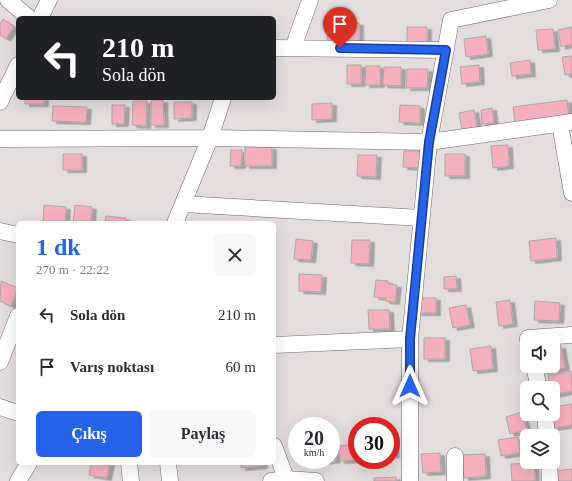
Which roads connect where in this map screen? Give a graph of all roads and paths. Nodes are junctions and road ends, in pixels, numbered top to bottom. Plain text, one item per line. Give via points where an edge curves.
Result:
1 (8, 0) edge
2 (49, 0) edge
3 (310, 0) edge
4 (549, 0) edge
5 (27, 16) edge
6 (41, 16) edge
7 (276, 48) edge
8 (293, 48) junction
9 (446, 50) junction
10 (16, 69) edge
11 (222, 100) edge
12 (0, 102) edge
13 (566, 123) edge
14 (210, 138) junction
15 (0, 139) edge
16 (429, 142) junction
17 (572, 193) edge
18 (183, 204) junction
19 (273, 216) edge
20 (422, 218) junction
21 (176, 221) edge
22 (0, 231) edge
23 (16, 235) edge
24 (16, 321) edge
25 (572, 336) edge
26 (560, 337) edge
27 (410, 339) junction
28 (276, 345) edge
29 (0, 362) edge
30 (0, 407) edge
31 (16, 412) edge
32 (276, 451) edge
33 (455, 456) dead end
34 (28, 465) edge
35 (130, 465) edge
36 (168, 465) edge
37 (549, 469) edge
38 (287, 480) edge
39 (18, 481) edge
40 (131, 481) edge
41 (170, 481) edge
42 (271, 481) edge
43 (316, 481) edge
44 (410, 481) edge
45 (456, 481) edge
46 (550, 481) edge

1 - 5 street
2 - 6 street
3 - 8 street
4 - 9 street via 451,20
7 - 8 street
8 - 9 street
9 - 16 street
10 - 12 street
11 - 14 street
13 - 16 street
13 - 17 street
14 - 15 street
14 - 16 street
14 - 18 street
16 - 20 street
18 - 19 street
18 - 21 street
19 - 20 street
20 - 27 street
22 - 23 street
24 - 29 street
25 - 26 street
27 - 28 street
27 - 44 street
30 - 31 street
32 - 38 street
33 - 45 street
34 - 39 street
35 - 40 street
36 - 41 street
37 - 46 street
38 - 42 street
38 - 43 street

